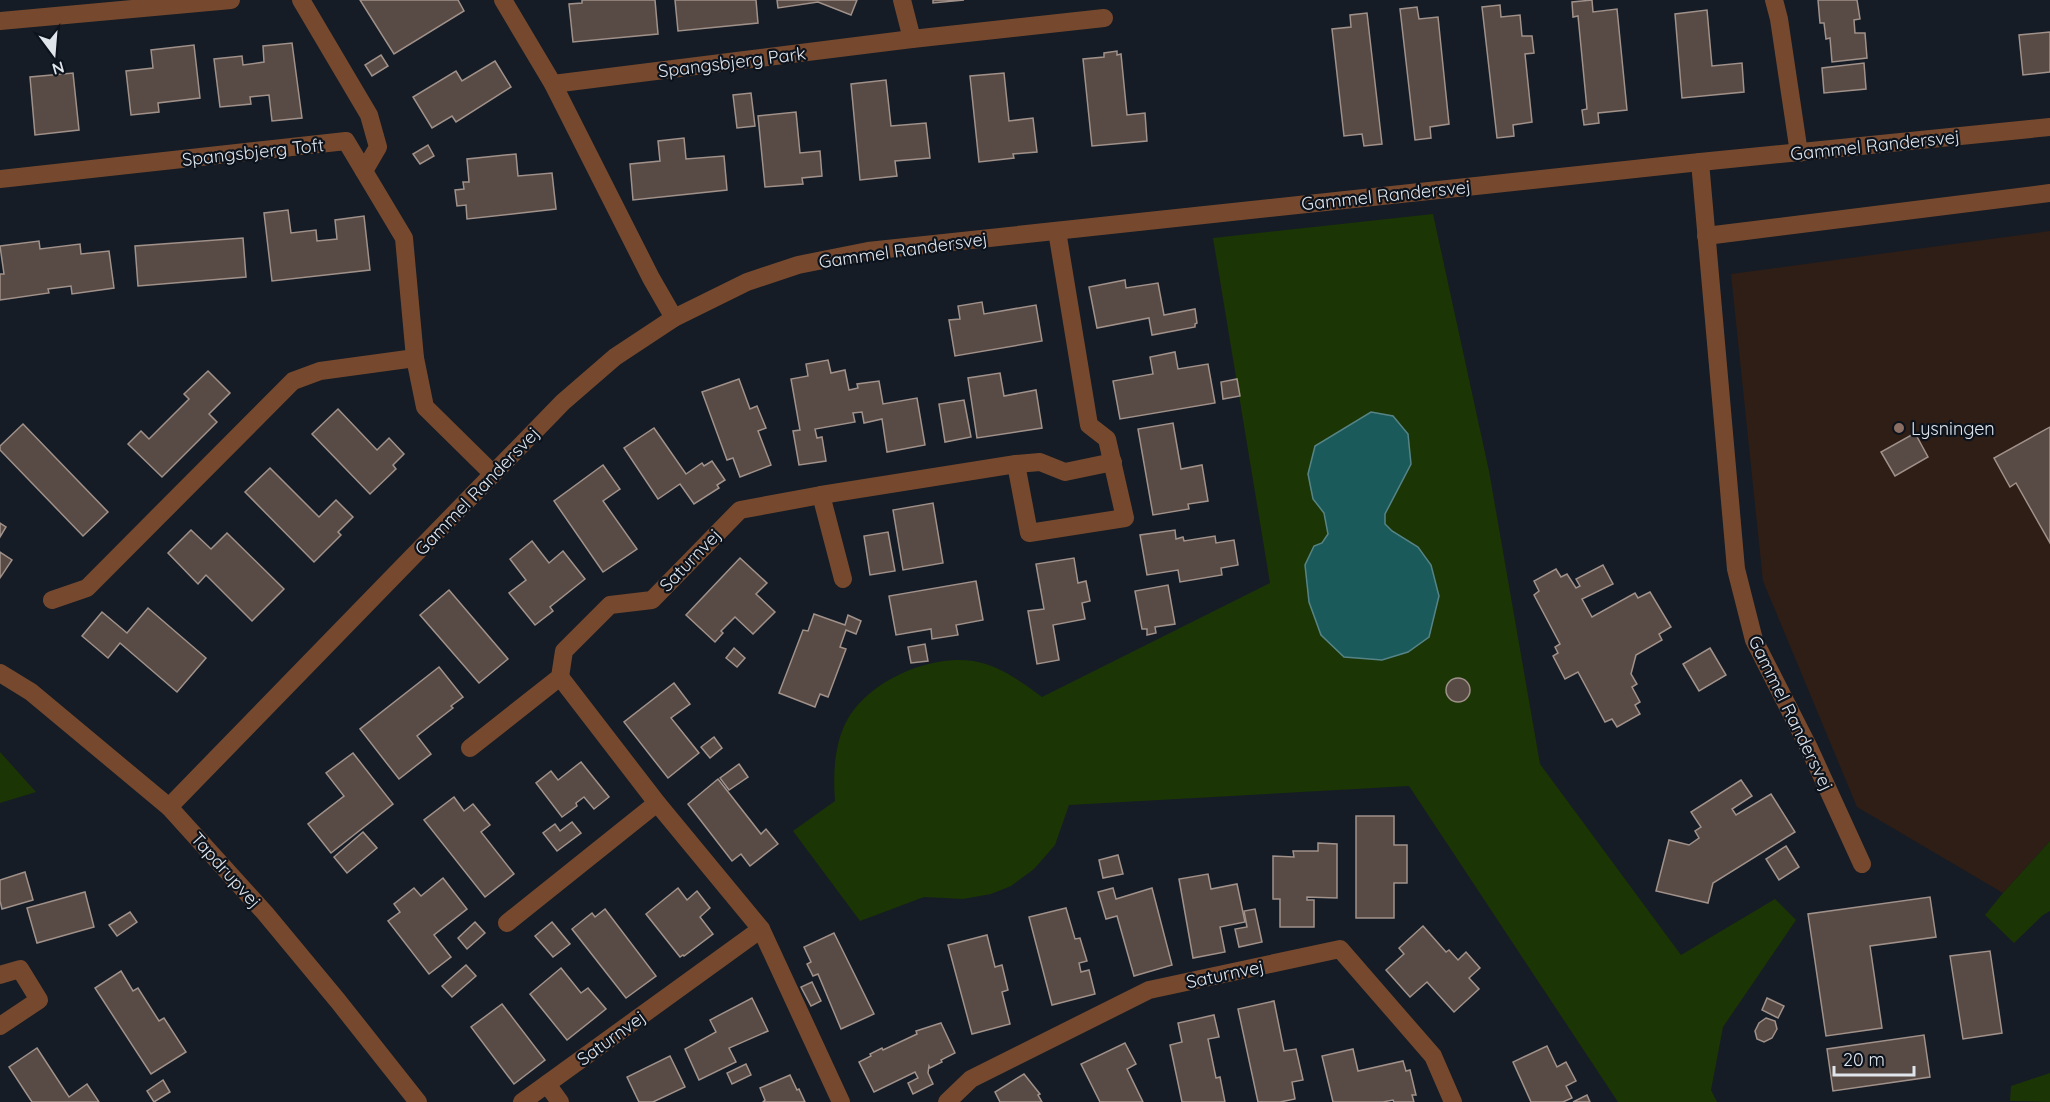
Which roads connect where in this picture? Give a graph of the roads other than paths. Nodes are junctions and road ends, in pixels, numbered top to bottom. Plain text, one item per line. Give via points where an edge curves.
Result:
1 (231, 0) edge
2 (301, 0) edge
3 (503, 0) edge
4 (902, 0) edge
5 (1774, 0) edge
6 (156, 3) edge
7 (1104, 18) dead end
8 (0, 21) edge
9 (912, 39) junction
10 (553, 84) junction
11 (2050, 127) edge
12 (1799, 153) junction
13 (1700, 162) junction
14 (364, 171) junction
15 (0, 179) edge
16 (2050, 193) edge
17 (1057, 231) junction
18 (1706, 236) junction
19 (674, 318) junction
20 (415, 358) junction
21 (1113, 462) junction
22 (1016, 464) junction
23 (493, 474) junction
24 (820, 495) junction
25 (843, 579) dead end
26 (52, 600) dead end
27 (0, 673) edge
28 (560, 677) junction
29 (470, 748) dead end
30 (657, 802) junction
31 (169, 807) junction
32 (1862, 864) dead end
33 (507, 923) dead end
34 (761, 929) junction
35 (0, 975) edge
36 (0, 1026) edge
37 (548, 1084) junction
38 (418, 1102) edge
39 (522, 1102) edge
40 (560, 1102) edge
41 (841, 1102) edge
42 (947, 1102) edge
43 (1453, 1102) edge

1 - 6 street
2 - 14 street via 369,115 378,147
3 - 10 street
4 - 9 street
5 - 12 street
6 - 8 street
7 - 9 street, Spangsbjerg Park
9 - 10 street, Spangsbjerg Park
10 - 19 street
11 - 12 street, Gammel Randersvej
12 - 13 street, Gammel Randersvej
13 - 17 street, Gammel Randersvej
13 - 18 street, Gammel Randersvej
14 - 15 street, Spangsbjerg Toft via 346,141
14 - 20 street, Spangsbjerg Toft via 404,238
16 - 18 street
17 - 19 street, Gammel Randersvej via 868,251 798,265 747,282
17 - 21 street via 1089,425 1107,440
18 - 32 street, Gammel Randersvej via 1736,569 1754,640
19 - 23 street, Gammel Randersvej via 606,365 563,402
20 - 23 street, Spangsbjerg Toft via 425,408
20 - 26 street via 320,371 293,381 87,588
21 - 22 street, Saturnvej via 1065,472 1040,462
21 - 22 street via 1125,518 1029,533
22 - 24 street, Saturnvej
23 - 31 street, Gammel Randersvej
24 - 25 street
24 - 28 street, Saturnvej via 740,510 652,600 610,605 564,651
27 - 31 street, Tapdrupvej via 31,692
28 - 29 street
28 - 30 street
30 - 33 street
30 - 34 street
31 - 38 street, Tapdrupvej via 338,1000
34 - 37 street, Saturnvej
34 - 41 street
35 - 36 street via 21,969 39,1000
37 - 39 street, Saturnvej
37 - 40 street
42 - 43 street, Saturnvej via 970,1079 1149,990 1340,949 1433,1056

